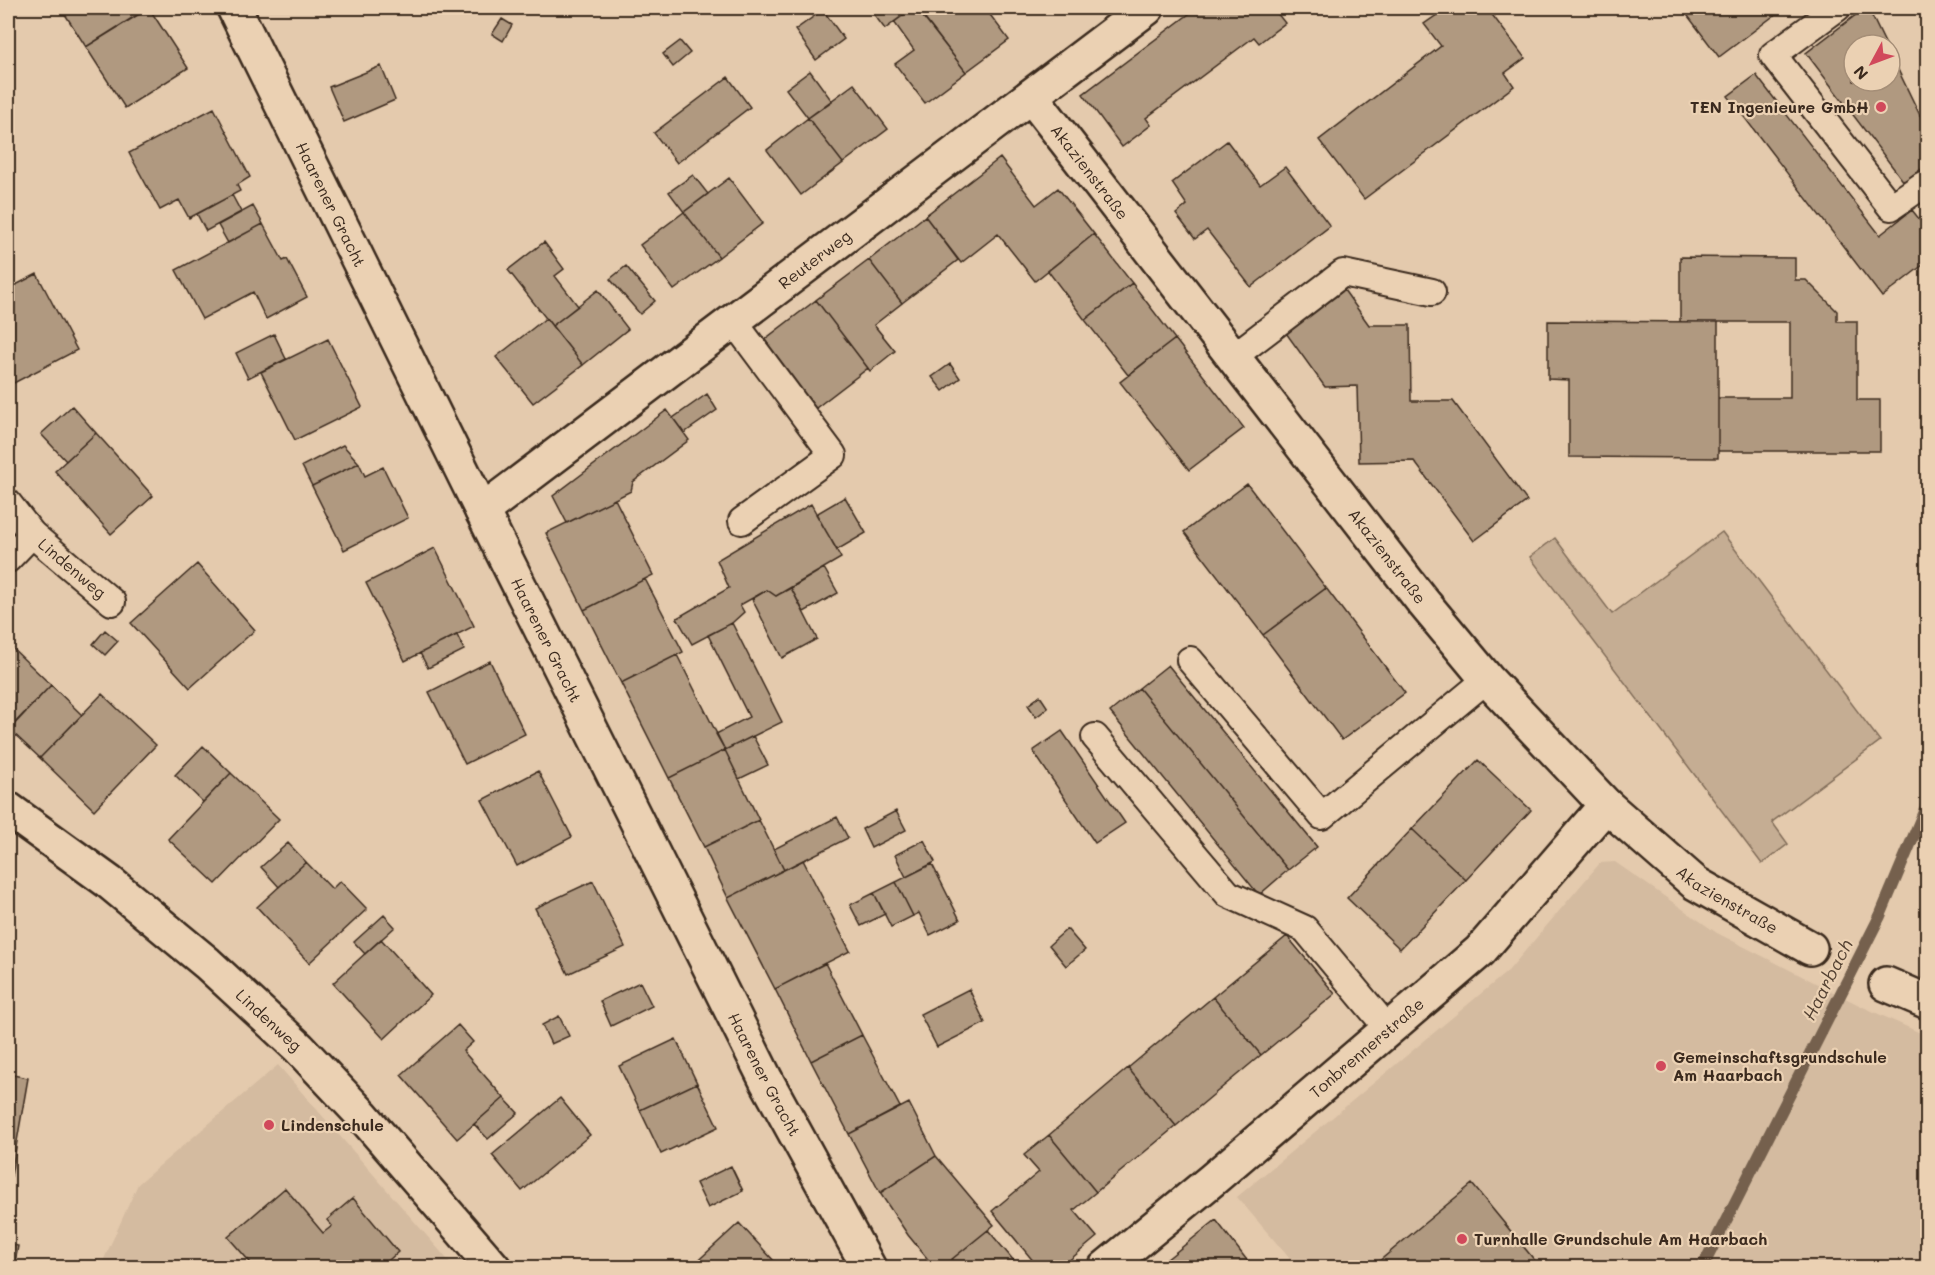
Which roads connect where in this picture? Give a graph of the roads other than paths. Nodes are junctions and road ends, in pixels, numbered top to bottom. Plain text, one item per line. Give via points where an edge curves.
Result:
1 (234, 8) edge
2 (1147, 8) edge
3 (1837, 8) edge
4 (1031, 96) junction
5 (1923, 185) dead end
6 (1432, 292) dead end
7 (734, 322) junction
8 (1233, 357) junction
9 (8, 503) edge
10 (482, 511) junction
11 (741, 521) dead end
12 (32, 534) junction
13 (8, 559) edge
14 (112, 602) dead end
15 (1190, 660) dead end
16 (1487, 679) junction
17 (1095, 737) dead end
18 (1606, 804) junction
19 (8, 809) edge
20 (1810, 948) dead end
21 (1886, 984) dead end
22 (1927, 999) edge
23 (1389, 1030) junction
24 (494, 1268) edge
25 (869, 1268) edge
26 (1105, 1268) edge

1 - 10 street, Haarener Gracht
2 - 4 street, Reuterweg
3 - 5 lane via 1773,55 1891,207
4 - 7 street, Reuterweg
4 - 8 street, Akazienstraße
6 - 8 lane via 1343,273
7 - 10 street, Reuterweg
7 - 11 lane via 833,455
8 - 16 street, Akazienstraße
9 - 12 lane, Lindenweg
10 - 25 street, Haarener Gracht via 766,1080
12 - 13 lane, Lindenweg
12 - 14 lane, Lindenweg
15 - 16 lane via 1322,816
16 - 18 street, Akazienstraße
17 - 23 lane via 1228,894 1305,928
18 - 20 street, Akazienstraße via 1695,883
18 - 23 street, Tonbrennerstraße via 1480,951
19 - 24 street, Lindenweg via 109,882 207,963 298,1048 362,1115
21 - 22 street
23 - 26 street, Tonbrennerstraße

